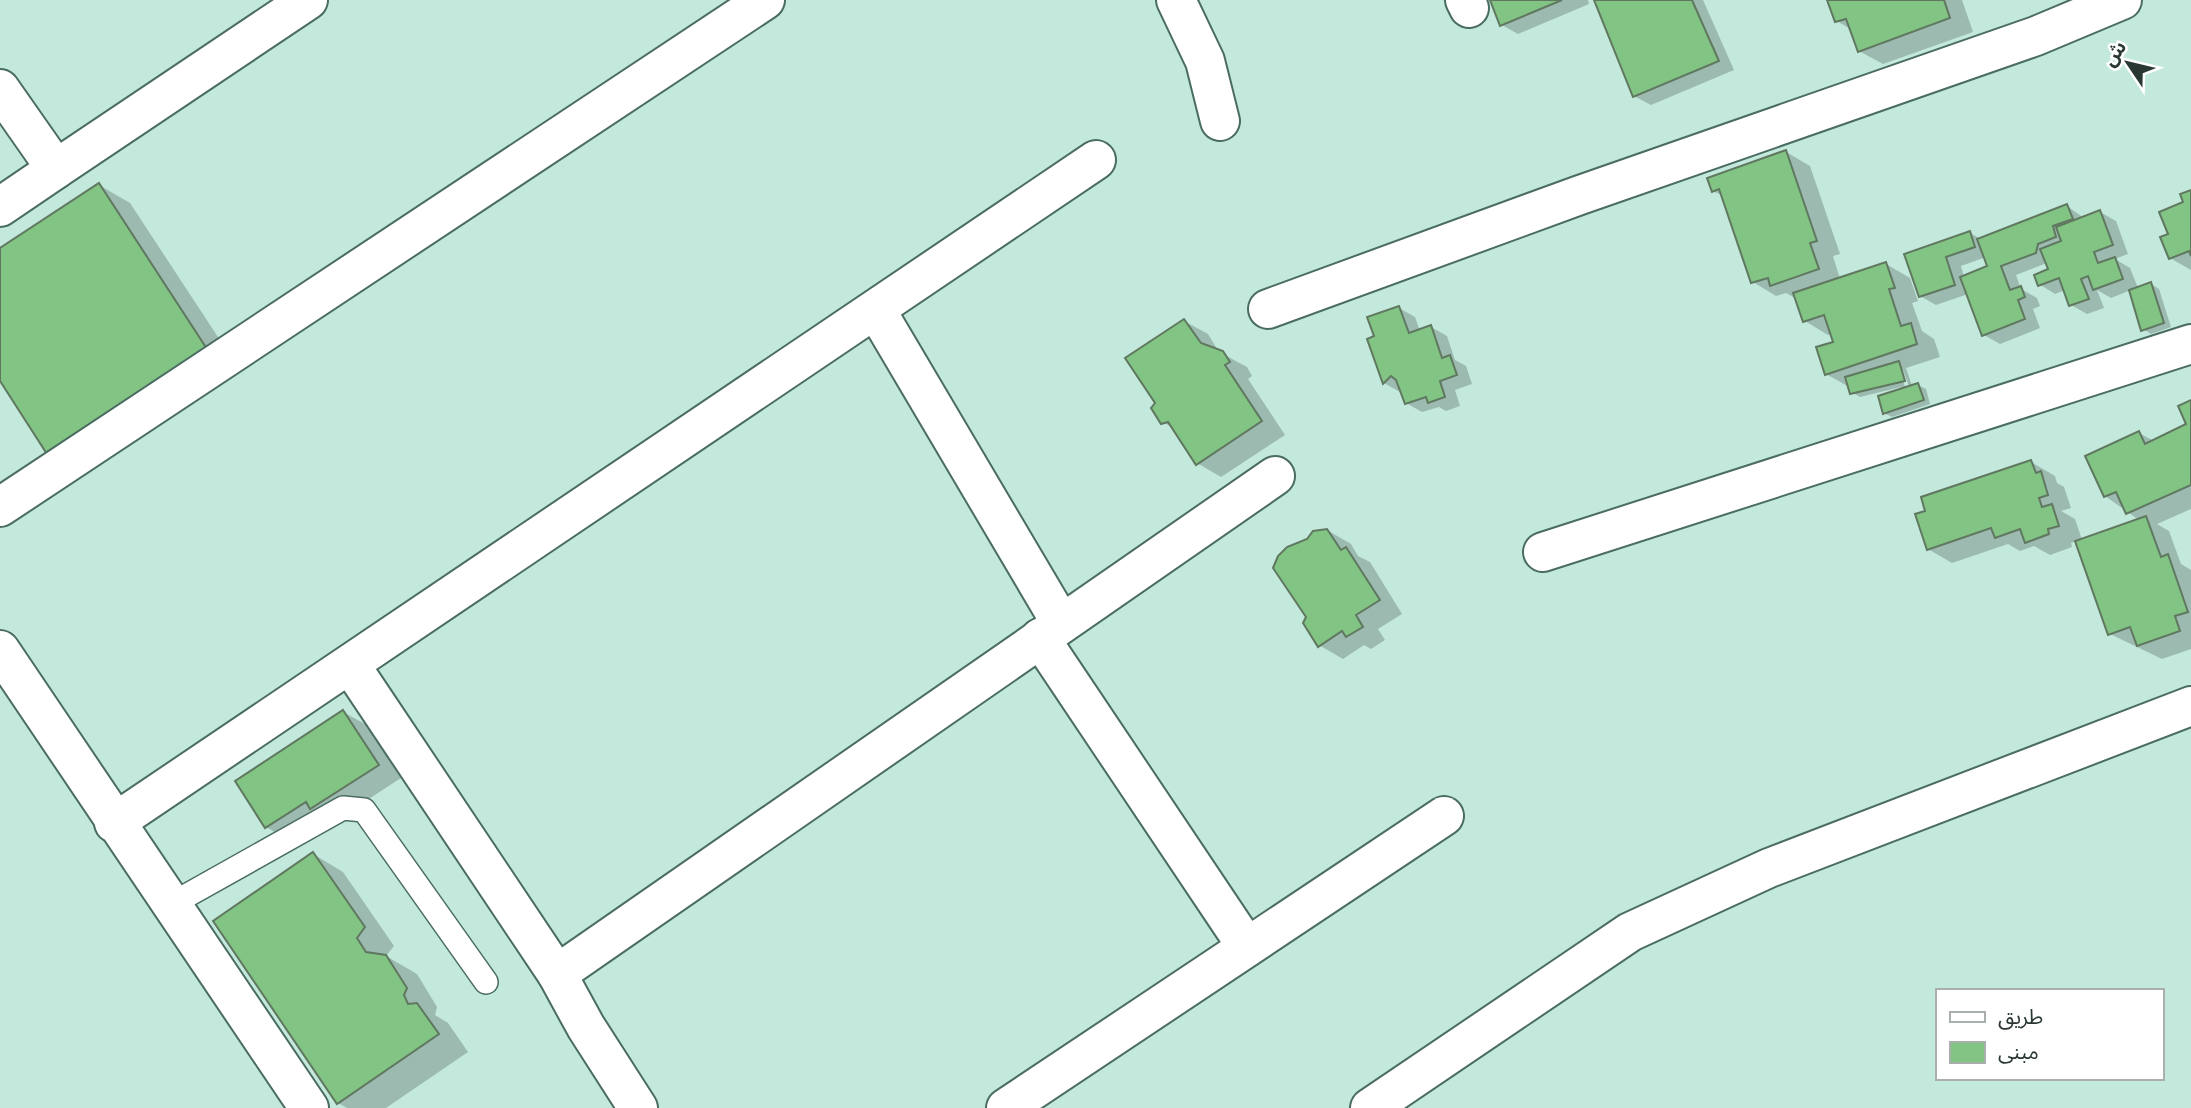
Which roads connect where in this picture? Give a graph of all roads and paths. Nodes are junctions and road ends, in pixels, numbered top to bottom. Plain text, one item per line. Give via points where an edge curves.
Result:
1 (308, 0) edge
2 (765, 0) edge
3 (1176, 0) edge
4 (2122, 0) edge
5 (0, 89) edge
6 (1220, 121) dead end
7 (1096, 160) dead end
8 (56, 169) junction
9 (0, 207) edge
10 (1268, 309) dead end
11 (876, 310) junction
12 (2191, 344) edge
13 (1275, 476) dead end
14 (0, 508) edge
15 (1543, 552) dead end
16 (1051, 630) junction
17 (0, 650) edge
18 (351, 666) junction
19 (2191, 706) edge
20 (1444, 816) dead end
21 (114, 823) junction
22 (170, 905) junction
23 (1247, 947) junction
24 (557, 974) junction
25 (486, 982) dead end
26 (309, 1108) edge
27 (638, 1108) edge
28 (1006, 1108) edge
29 (1370, 1108) edge

1 - 8 street
2 - 14 street
3 - 6 street via 1205,61
4 - 10 street via 2036,36
5 - 8 street
7 - 11 street
8 - 9 street
11 - 16 street
11 - 18 street
12 - 15 street
13 - 16 street
16 - 23 street
16 - 24 street
17 - 21 street
18 - 21 street
18 - 24 street
19 - 29 street via 1769,868 1630,932
20 - 23 street
21 - 22 street
22 - 25 lane via 343,808 364,810
22 - 26 street
23 - 28 street
24 - 27 street

